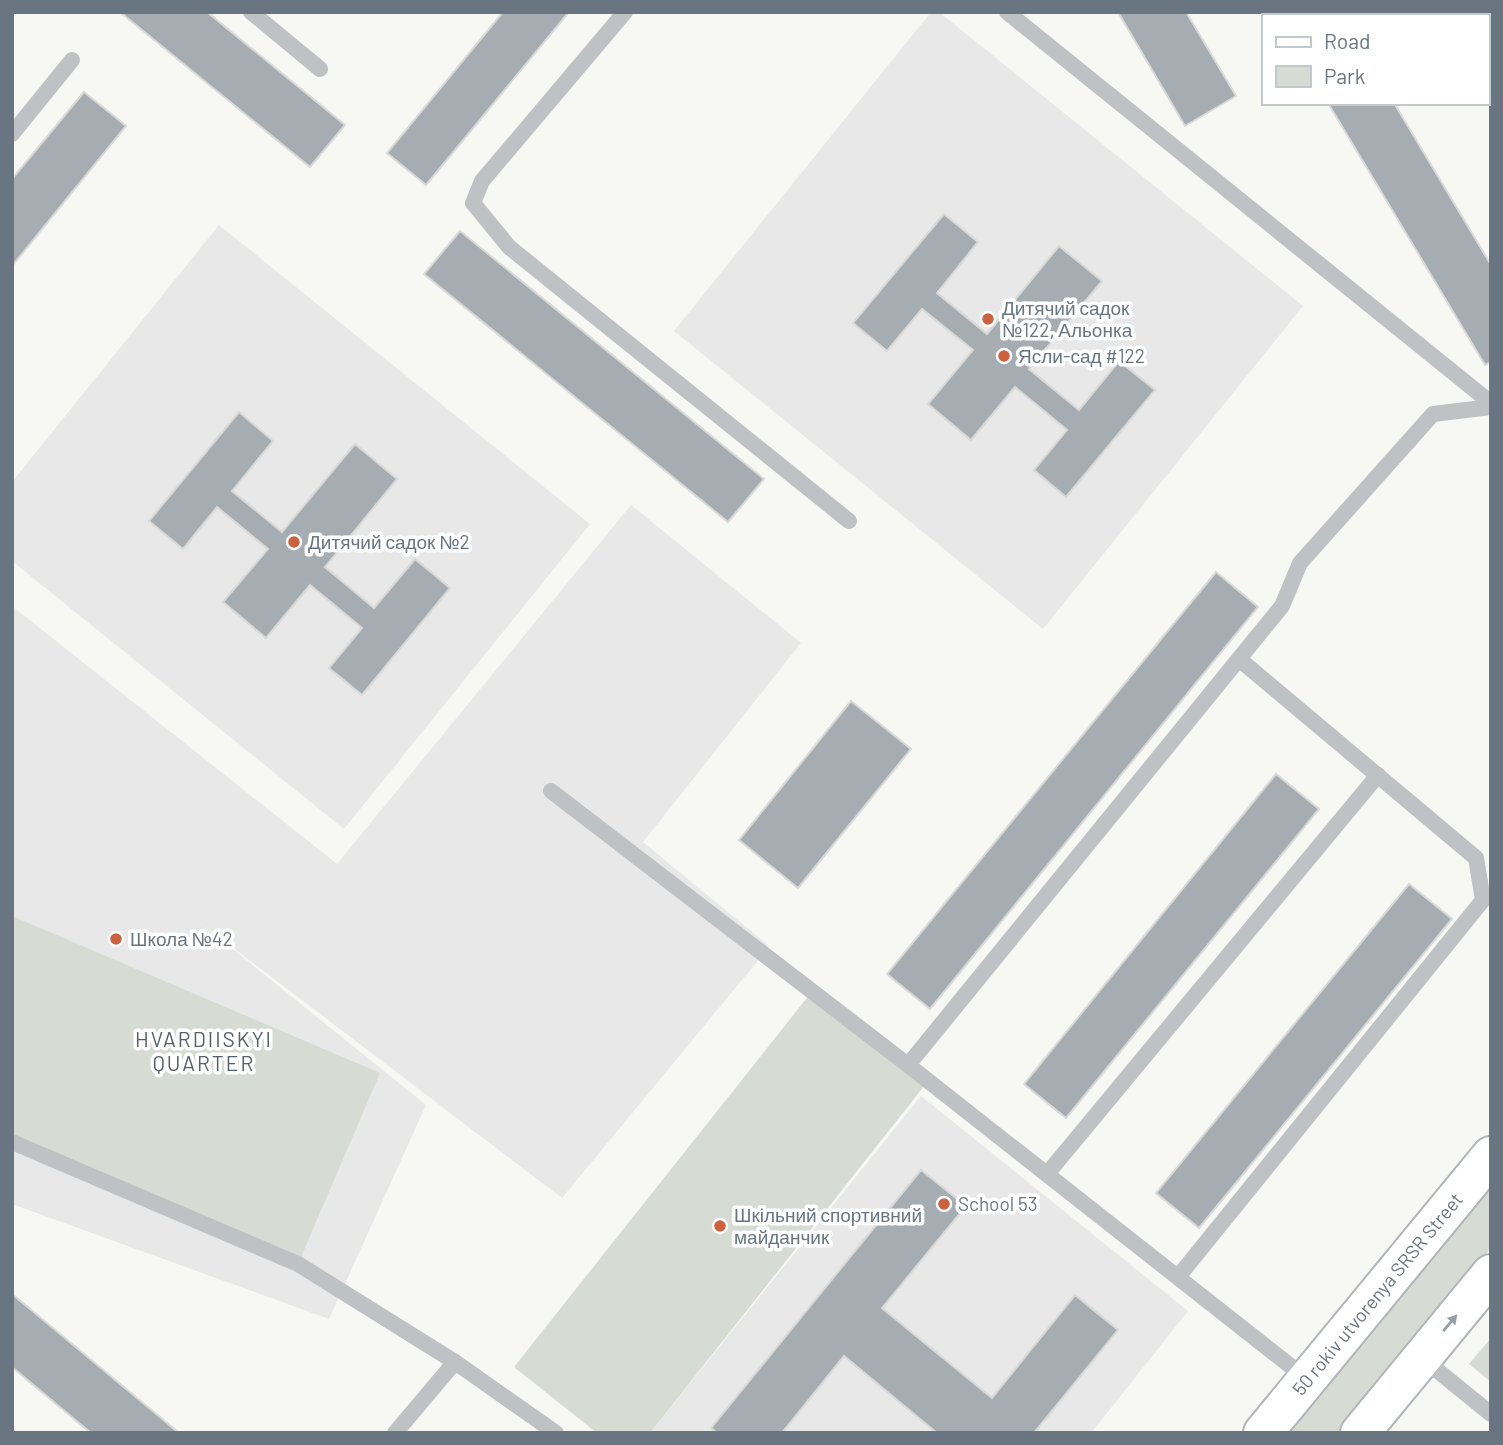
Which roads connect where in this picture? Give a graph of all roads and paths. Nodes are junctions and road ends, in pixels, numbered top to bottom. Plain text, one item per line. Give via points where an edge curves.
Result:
1 (251, 12) edge
2 (625, 12) edge
3 (1007, 12) edge
4 (72, 60) dead end
5 (320, 69) dead end
6 (12, 134) edge
7 (1491, 405) edge
8 (849, 522) dead end
9 (1239, 659) junction
10 (1378, 775) junction
11 (551, 791) dead end
12 (908, 1065) junction
13 (12, 1142) edge
14 (1491, 1156) edge
15 (1047, 1174) junction
16 (1491, 1274) edge
17 (1178, 1277) junction
18 (1422, 1358) junction
19 (455, 1362) junction
20 (1307, 1379) junction
21 (1491, 1414) edge
22 (395, 1433) edge
23 (556, 1433) edge
24 (1263, 1433) edge
25 (1360, 1433) edge

1 - 5 lane
2 - 8 lane via 482,181 472,203 509,247
3 - 7 lane
4 - 6 lane
7 - 9 lane via 1433,414 1300,563 1282,606
9 - 10 lane
9 - 12 lane
10 - 15 lane
10 - 17 lane via 1476,858 1483,900
11 - 12 lane
12 - 15 lane
13 - 19 lane via 298,1264
14 - 20 main road, 50 rokiv utvorenya SRSR Street
15 - 17 lane
18 -> 16 main road
17 - 20 lane
18 - 21 lane
18 - 25 main road
19 - 22 lane
19 - 23 lane
20 - 24 main road, 50 rokiv utvorenya SRSR Street

